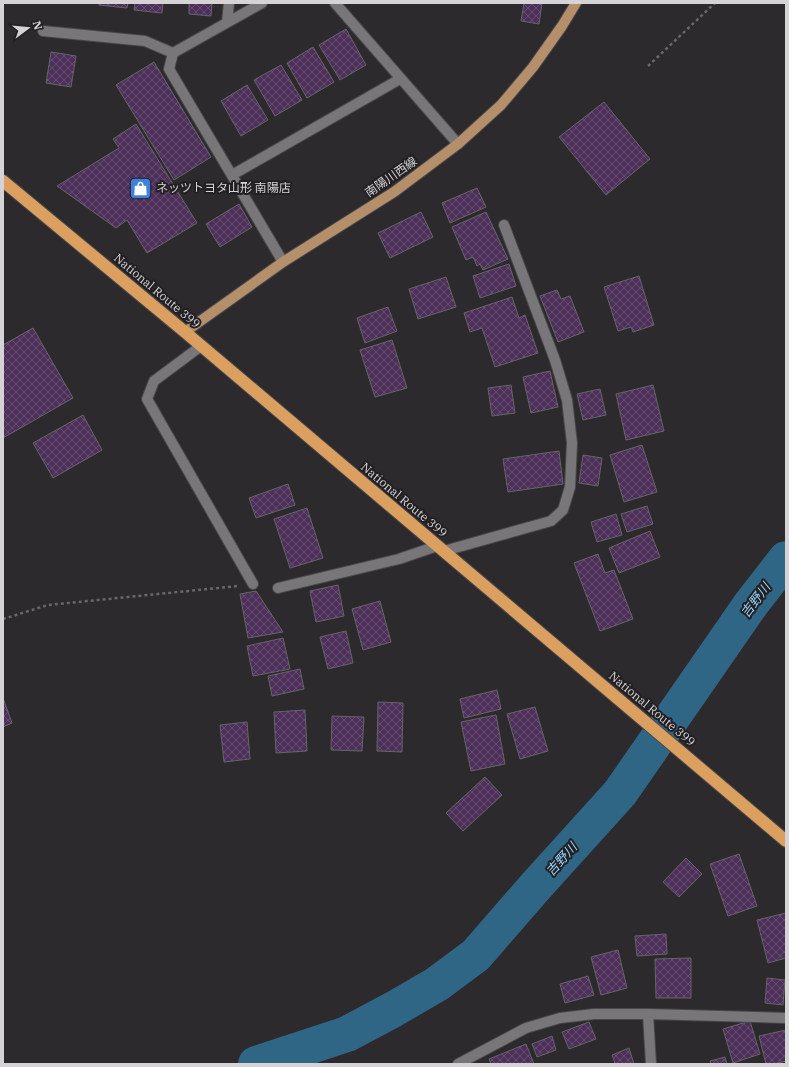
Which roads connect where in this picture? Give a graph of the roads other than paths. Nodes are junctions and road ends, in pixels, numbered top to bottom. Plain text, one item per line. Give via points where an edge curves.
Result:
1 (228, 3) edge
2 (262, 3) edge
3 (335, 3) edge
4 (576, 3) edge
5 (227, 22) junction
6 (43, 31) dead end
7 (173, 53) junction
8 (400, 79) junction
9 (458, 144) junction
10 (232, 175) junction
11 (3, 181) edge
12 (504, 225) dead end
13 (283, 262) junction
14 (185, 332) junction
15 (201, 346) junction
16 (440, 548) junction
17 (253, 584) road end
18 (278, 588) dead end
19 (786, 841) edge
20 (648, 1014) junction
21 (786, 1018) edge
22 (458, 1064) edge
23 (651, 1064) edge

1 - 5 lane
2 - 5 lane
3 - 8 lane
4 - 9 main road, 南陽川西線 via 533,67 500,105
5 - 7 lane
6 - 7 lane via 145,41
7 - 10 lane via 169,69
8 - 9 lane
8 - 10 lane
9 - 13 main road, 南陽川西線 via 394,192
10 - 13 lane
11 - 14 highway, National Route 399
12 - 16 lane via 555,360 567,400 572,443 570,487 563,510 551,521
13 - 14 main road, 南陽川西線
14 - 15 highway, National Route 399
15 - 16 highway, National Route 399
15 - 17 lane via 154,381 147,399
16 - 18 lane
16 - 19 highway, National Route 399
20 - 21 lane
20 - 22 lane via 594,1014 560,1018 526,1028
20 - 23 lane

